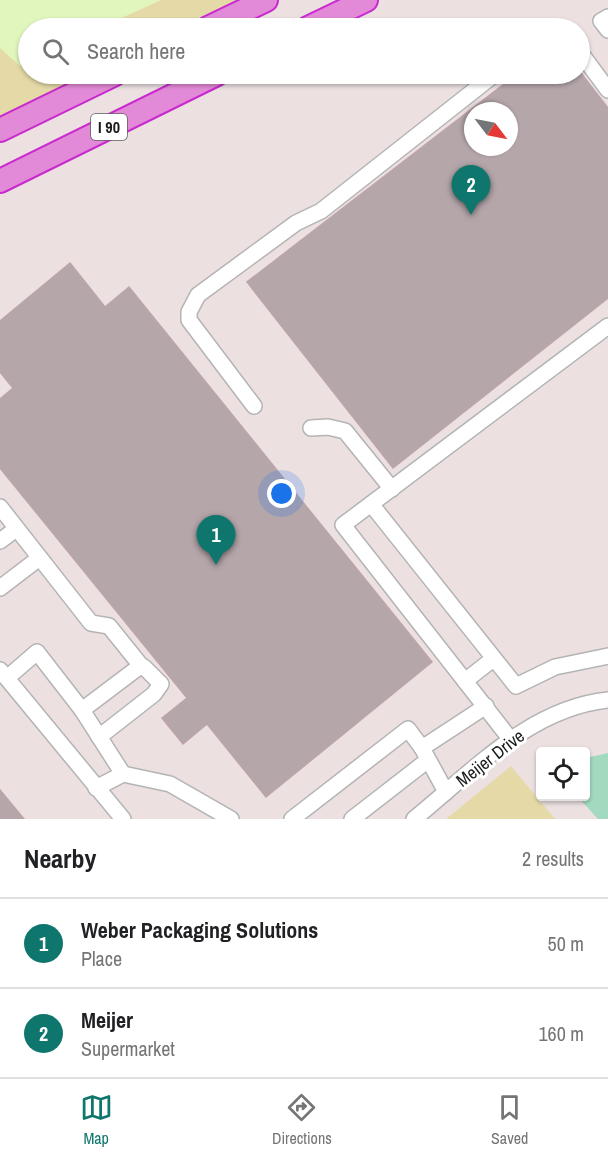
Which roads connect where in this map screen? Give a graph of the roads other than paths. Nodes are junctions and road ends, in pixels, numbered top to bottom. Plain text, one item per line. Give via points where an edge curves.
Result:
1 (266, 0) edge
2 (366, 0) edge
3 (608, 17) edge
4 (229, 18) edge
5 (329, 18) edge
6 (608, 30) edge
7 (590, 66) edge
8 (94, 84) edge
9 (197, 84) edge
10 (482, 84) edge
11 (608, 90) edge
12 (0, 130) edge
13 (0, 181) edge
14 (608, 326) edge
15 (254, 406) dead end
16 (311, 428) dead end
17 (392, 489) junction
18 (371, 504) junction
19 (0, 507) edge
20 (16, 529) junction
21 (0, 541) edge
22 (38, 558) junction
23 (0, 588) edge
24 (608, 656) edge
25 (493, 659) junction
26 (142, 667) junction
27 (3, 674) edge
28 (465, 681) junction
29 (608, 700) edge
30 (486, 706) junction
31 (82, 710) junction
32 (99, 737) junction
33 (511, 740) junction
34 (425, 754) junction
35 (123, 774) junction
36 (96, 788) junction
37 (446, 792) junction
38 (227, 818) edge
39 (123, 819) edge
40 (292, 819) edge
41 (352, 819) edge
42 (414, 819) edge

1 - 4 highway
2 - 5 highway
3 - 6 lane via 602,21
7 - 11 lane
8 - 12 highway, I 90
9 - 13 highway, I 90
10 - 15 lane via 321,211 296,223 198,295 189,321
14 - 17 lane
16 - 17 lane via 345,431
17 - 18 lane
18 - 25 lane
18 - 28 lane via 343,525
19 - 20 lane
20 - 21 lane
20 - 22 lane
22 - 23 lane
22 - 26 lane via 90,623 109,626
24 - 25 lane via 549,669 516,686
25 - 28 lane
26 - 31 lane
26 - 32 lane via 161,684 154,694
27 - 31 lane via 38,652
27 - 36 lane
28 - 30 lane
29 - 33 lane, Meijer Drive via 580,704
30 - 33 lane
30 - 34 lane
31 - 32 lane
32 - 35 lane
33 - 37 lane, Meijer Drive
34 - 37 lane
34 - 40 lane via 408,729
34 - 41 lane
35 - 36 lane
35 - 38 lane via 170,784
36 - 39 lane
37 - 42 lane, Meijer Drive

